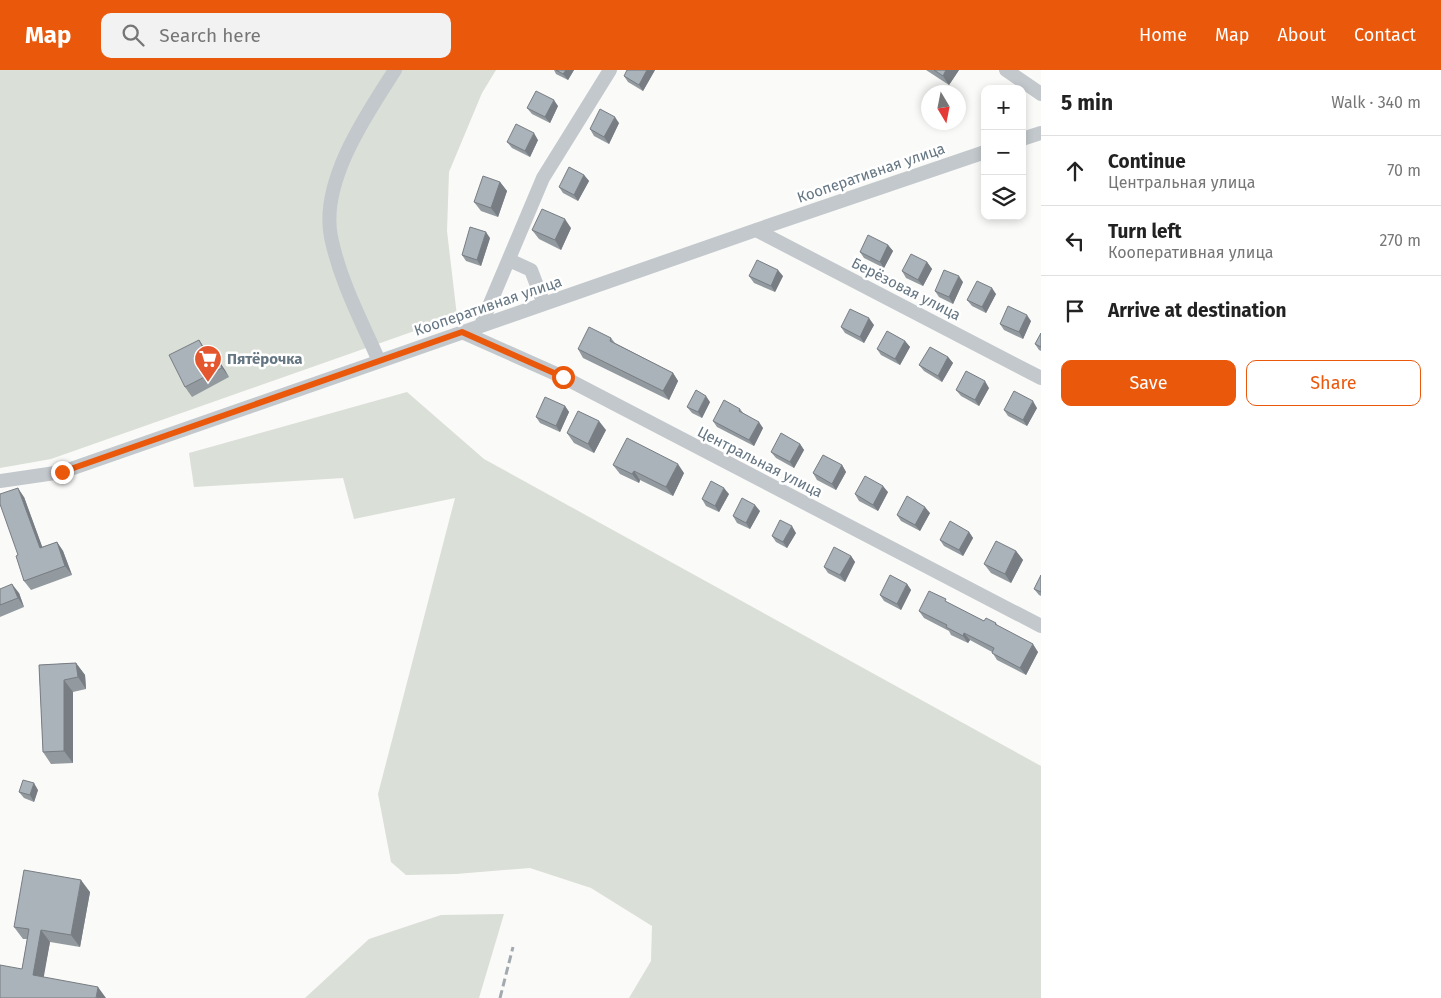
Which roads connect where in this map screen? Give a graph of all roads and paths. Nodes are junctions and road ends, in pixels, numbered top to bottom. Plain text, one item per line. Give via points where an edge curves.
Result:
1 (395, 70) edge
2 (610, 70) edge
3 (1006, 70) edge
4 (1041, 94) edge
5 (1041, 133) edge
6 (1026, 138) edge
7 (981, 153) edge
8 (756, 230) junction
9 (509, 260) junction
10 (544, 304) junction
11 (481, 325) junction
12 (462, 332) junction
13 (379, 361) junction
14 (1041, 378) edge
15 (0, 482) edge
16 (1041, 626) edge

1 - 13 street via 342,162 330,212 330,236 341,276
2 - 9 street via 543,178
3 - 4 street
5 - 6 street
7 - 8 street, Кооперативная улица
8 - 10 street, Кооперативная улица
8 - 14 street, Берёзовая улица
9 - 10 street via 532,270
9 - 11 street
10 - 11 street, Кооперативная улица
11 - 12 street, Кооперативная улица
12 - 13 street, Кооперативная улица
12 - 16 street, Центральная улица via 563,377
13 - 15 street, Кооперативная улица via 62,472

